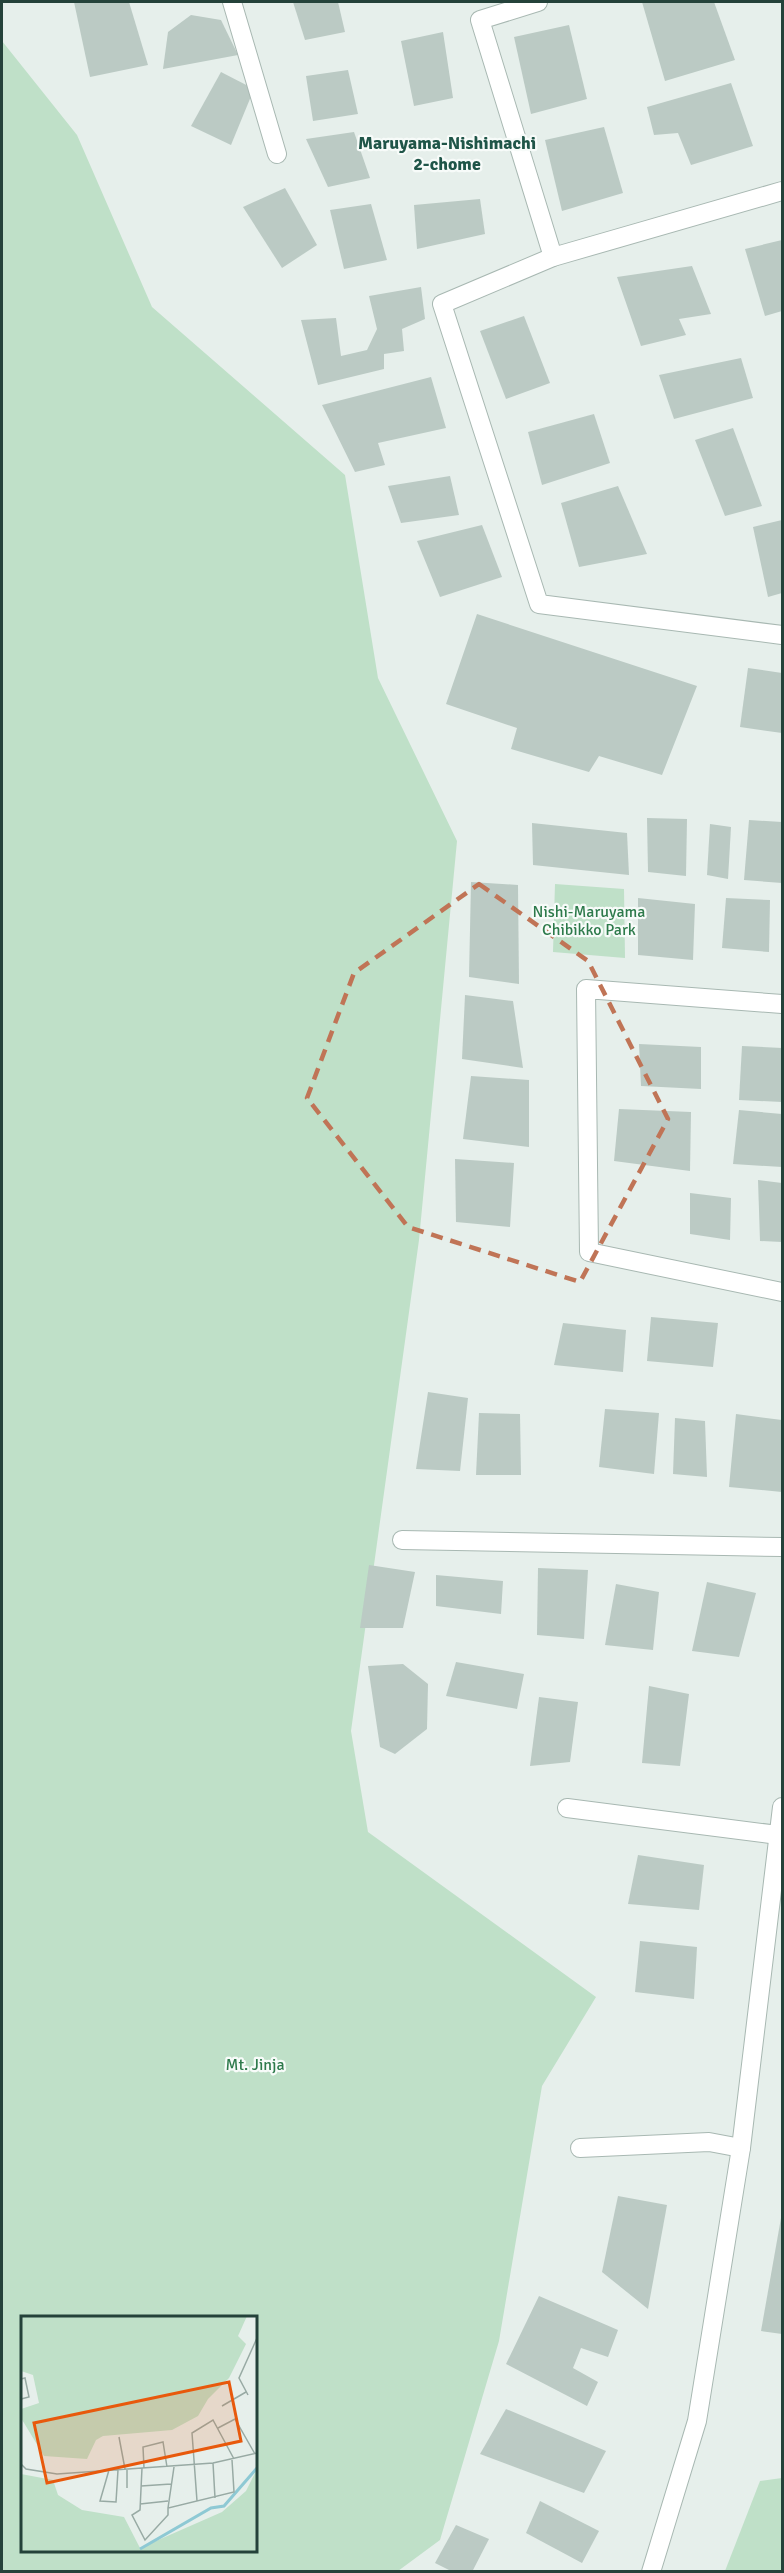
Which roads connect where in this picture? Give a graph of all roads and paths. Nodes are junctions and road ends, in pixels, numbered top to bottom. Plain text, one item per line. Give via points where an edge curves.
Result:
1 (232, 2) edge
2 (538, 2) edge
3 (277, 154) dead end
4 (783, 191) edge
5 (553, 257) junction
6 (783, 635) edge
7 (783, 1004) edge
8 (783, 1292) edge
9 (402, 1540) dead end
10 (783, 1547) edge
11 (783, 1807) edge
12 (567, 1808) dead end
13 (778, 1835) junction
14 (580, 2148) dead end
15 (741, 2148) junction
16 (651, 2571) edge

1 - 3 street
2 - 5 street via 480,20
4 - 5 street
5 - 6 street via 442,304 539,604
7 - 8 street via 586,989 589,1252
9 - 10 street
11 - 13 street
12 - 13 street
13 - 15 street
14 - 15 street via 709,2142
15 - 16 street via 697,2421

